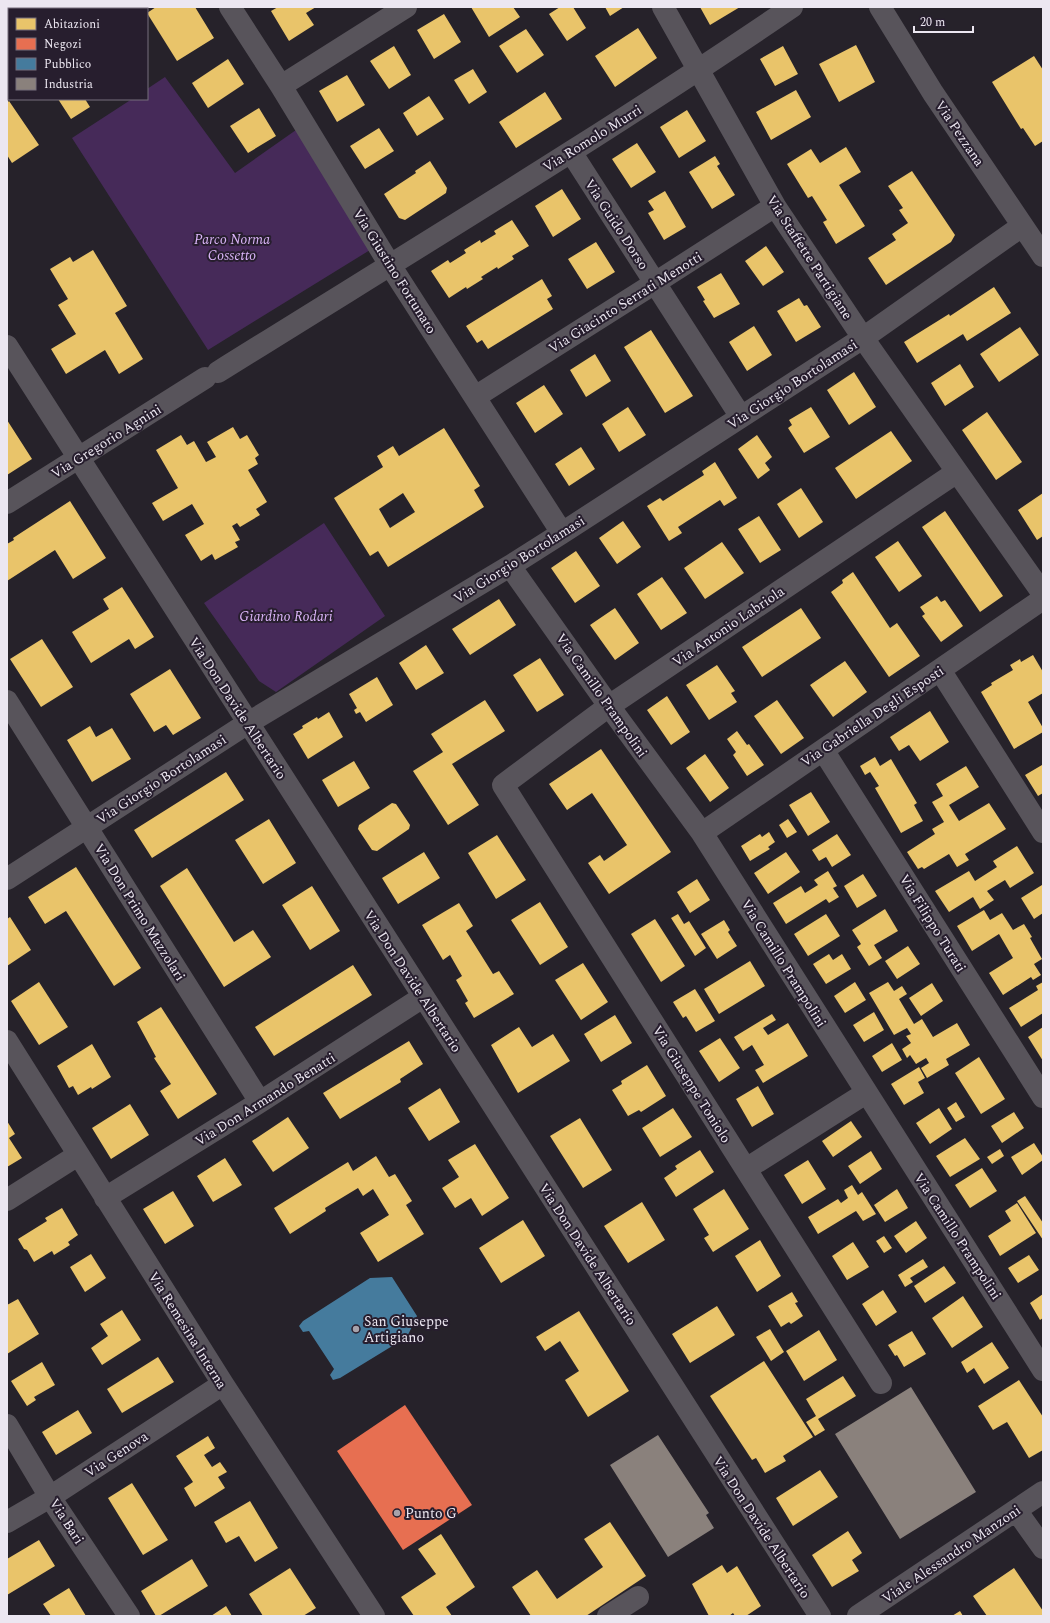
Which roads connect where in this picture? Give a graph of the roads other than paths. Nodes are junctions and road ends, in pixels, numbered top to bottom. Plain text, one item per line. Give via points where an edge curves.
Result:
1 (230, 7) edge
2 (406, 7) edge
3 (663, 7) edge
4 (792, 7) edge
5 (880, 7) edge
6 (698, 71) junction
7 (281, 86) junction
8 (571, 152) junction
9 (775, 206) junction
10 (1022, 226) junction
11 (1043, 256) edge
12 (390, 265) junction
13 (655, 284) junction
14 (863, 338) junction
15 (7, 346) edge
16 (475, 397) junction
17 (741, 417) junction
18 (79, 459) junction
19 (957, 472) junction
20 (7, 503) edge
21 (562, 533) junction
22 (510, 566) junction
23 (1043, 594) edge
24 (1043, 599) edge
25 (940, 670) junction
26 (7, 701) edge
27 (609, 706) junction
28 (248, 723) junction
29 (823, 750) junction
30 (503, 785) joint
31 (86, 827) junction
32 (1043, 832) edge
33 (702, 833) junction
34 (7, 879) edge
35 (423, 997) junction
36 (7, 1041) edge
37 (866, 1093) junction
38 (1043, 1097) edge
39 (260, 1102) junction
40 (78, 1155) junction
41 (746, 1169) junction
42 (105, 1198) junction
43 (7, 1200) edge
44 (1043, 1370) edge
45 (881, 1383) dead end
46 (223, 1384) junction
47 (7, 1425) edge
48 (1043, 1492) edge
49 (50, 1497) junction
50 (1016, 1510) junction
51 (7, 1522) edge
52 (1043, 1548) edge
53 (638, 1597) dead end
54 (371, 1615) edge
55 (862, 1615) edge
56 (129, 1616) edge
57 (608, 1616) edge
58 (820, 1616) edge

1 - 7 street, Via Giustino Fortunato
2 - 7 street
3 - 6 street, Via Staffette Partigiane
4 - 6 street, Via Romolo Murri
5 - 10 street, Via Pezzana via 933,93
6 - 8 street, Via Romolo Murri
6 - 9 street, Via Staffette Partigiane
7 - 12 street, Via Giustino Fortunato
8 - 12 street, Via Romolo Murri
8 - 13 street, Via Guido Dorso
9 - 13 street, Via Giacinto Serrati Menotti
9 - 14 street, Via Staffette Partigiane
10 - 11 street, Via Pezzana
10 - 14 street, Via Giorgio Bortolamasi
12 - 16 street, Via Giustino Fortunato
12 - 18 street, Via Gregorio Agnini
13 - 16 street, Via Giacinto Serrati Menotti
13 - 17 street, Via Guido Dorso
14 - 17 street, Via Giorgio Bortolamasi
14 - 19 street, Via Staffette Partigiane
15 - 18 street, Via Don Davide Albertario
16 - 21 street, Via Giustino Fortunato
17 - 21 street, Via Giorgio Bortolamasi
18 - 20 street, Via Gregorio Agnini
18 - 28 street, Via Don Davide Albertario
19 - 23 street, Via Staffette Partigiane
19 - 27 street, Via Antonio Labriola
21 - 22 street, Via Giorgio Bortolamasi
22 - 27 street, Via Camillo Prampolini
22 - 28 street, Via Giorgio Bortolamasi
24 - 25 street, Via Gabriella Degli Esposti
25 - 29 street, Via Gabriella Degli Esposti
25 - 32 street
26 - 31 street, Via Don Primo Mazzolari
27 - 30 street, Via Antonio Labriola
27 - 33 street, Via Camillo Prampolini
28 - 31 street, Via Giorgio Bortolamasi
28 - 35 street, Via Don Davide Albertario
29 - 33 street, Via Gabriella Degli Esposti
29 - 38 street, Via Filippo Turati
30 - 41 street, Via Giuseppe Toniolo
31 - 34 street, Via Giorgio Bortolamasi
31 - 39 street, Via Don Primo Mazzolari
33 - 37 street, Via Camillo Prampolini
35 - 39 street, Via Don Armando Benatti
35 - 58 street, Via Don Davide Albertario
36 - 40 street, Via Remesina Interna
37 - 41 street
37 - 44 street, Via Camillo Prampolini
39 - 42 street, Via Don Armando Benatti
40 - 42 street, Via Remesina Interna
40 - 43 street
41 - 45 street, Via Giuseppe Toniolo
42 - 46 street, Via Remesina Interna
46 - 49 street, Via Genova
46 - 54 street, Via Remesina Interna
47 - 49 street, Via Bari
48 - 50 street, Viale Alessandro Manzoni
49 - 51 street, Via Genova
49 - 56 street, Via Bari
50 - 52 street
50 - 55 street, Viale Alessandro Manzoni
53 - 57 street

